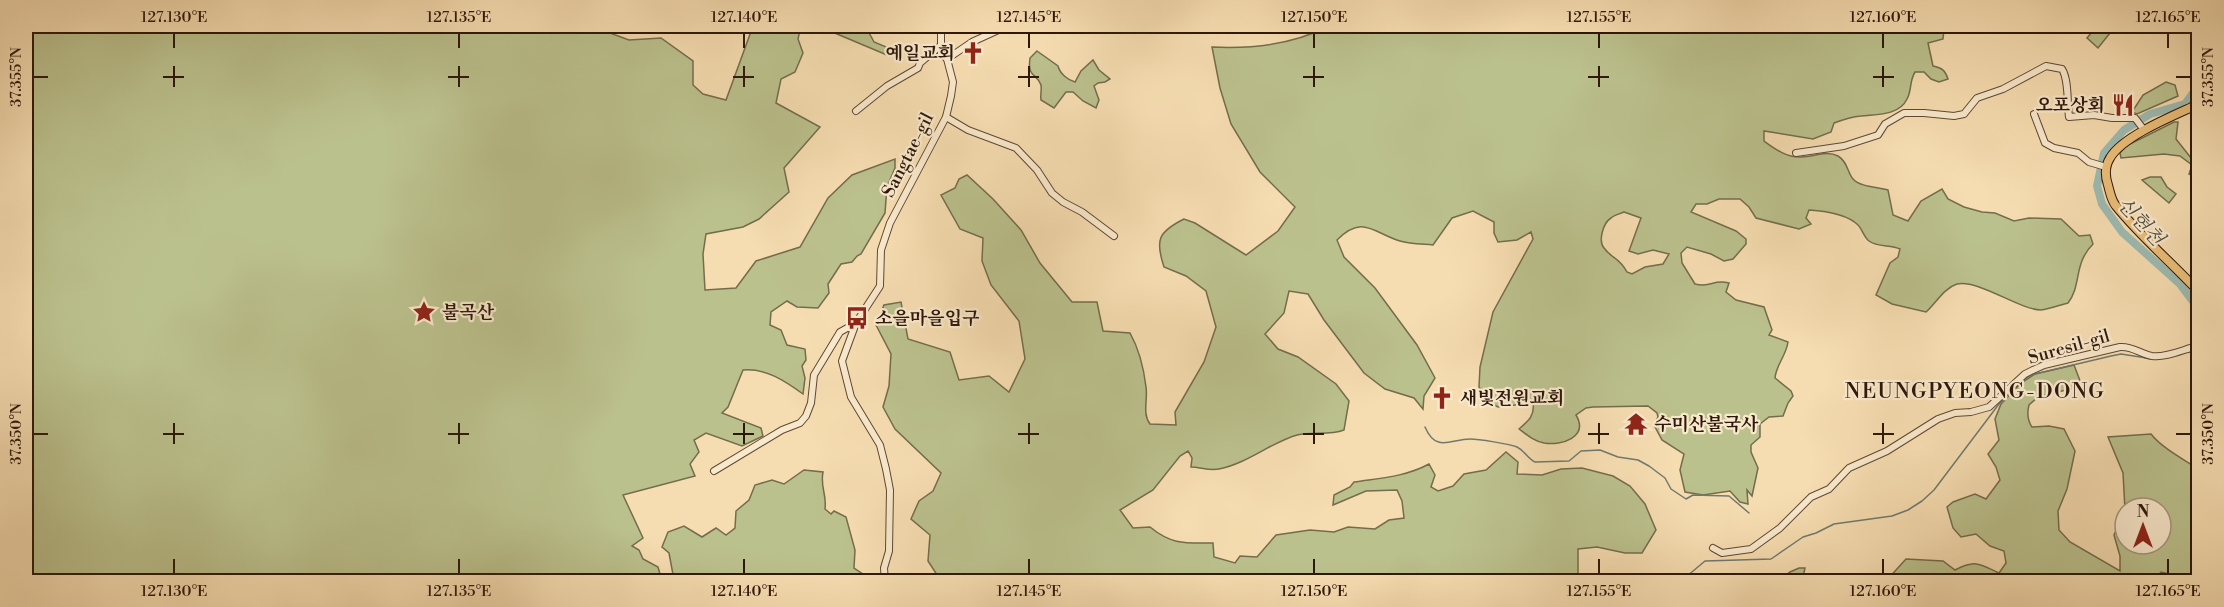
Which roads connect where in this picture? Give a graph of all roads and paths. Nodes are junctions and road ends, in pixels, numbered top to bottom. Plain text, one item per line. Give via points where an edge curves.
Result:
1 (941, 26) edge
2 (1007, 26) edge
3 (1164, 26) edge
4 (1188, 30) dead end
5 (940, 46) junction
6 (947, 59) junction
7 (2199, 101) edge
8 (856, 111) dead end
9 (2034, 114) dead end
10 (945, 117) junction
11 (2144, 129) junction
12 (1796, 153) dead end
13 (2106, 167) junction
14 (1114, 236) dead end
15 (2199, 291) edge
16 (856, 323) junction
17 (2199, 346) edge
18 (714, 471) dead end
19 (1713, 548) dead end
20 (885, 582) edge

1 - 5 street
2 - 6 street
3 - 4 street
5 - 6 street, Sangtae-gil
5 - 8 street via 918,68
6 - 10 street, Sangtae-gil via 953,82
7 - 11 main road
9 - 13 street via 2045,143
10 - 14 street via 1016,148 1052,193
10 - 16 street, Sangtae-gil via 890,223 881,250 880,286
11 - 12 street via 2135,118 2069,117 2067,76 2062,69 2046,66 1977,98 1964,114 1904,113 1885,124 1878,135 1844,146
11 - 13 main road via 2110,156
13 - 15 main road via 2113,202 2137,232
16 - 18 street, Sangtae-gil via 840,332 814,375 811,403 800,423
16 - 20 street, Sangtae-gil via 842,361 850,397 880,445 890,490 890,551 884,568
17 - 19 street, Suresil-gil via 2161,356 2120,347 2044,365 2025,374 1989,407 1938,419 1887,451 1849,468 1829,489 1811,496 1780,528 1751,549 1722,553

